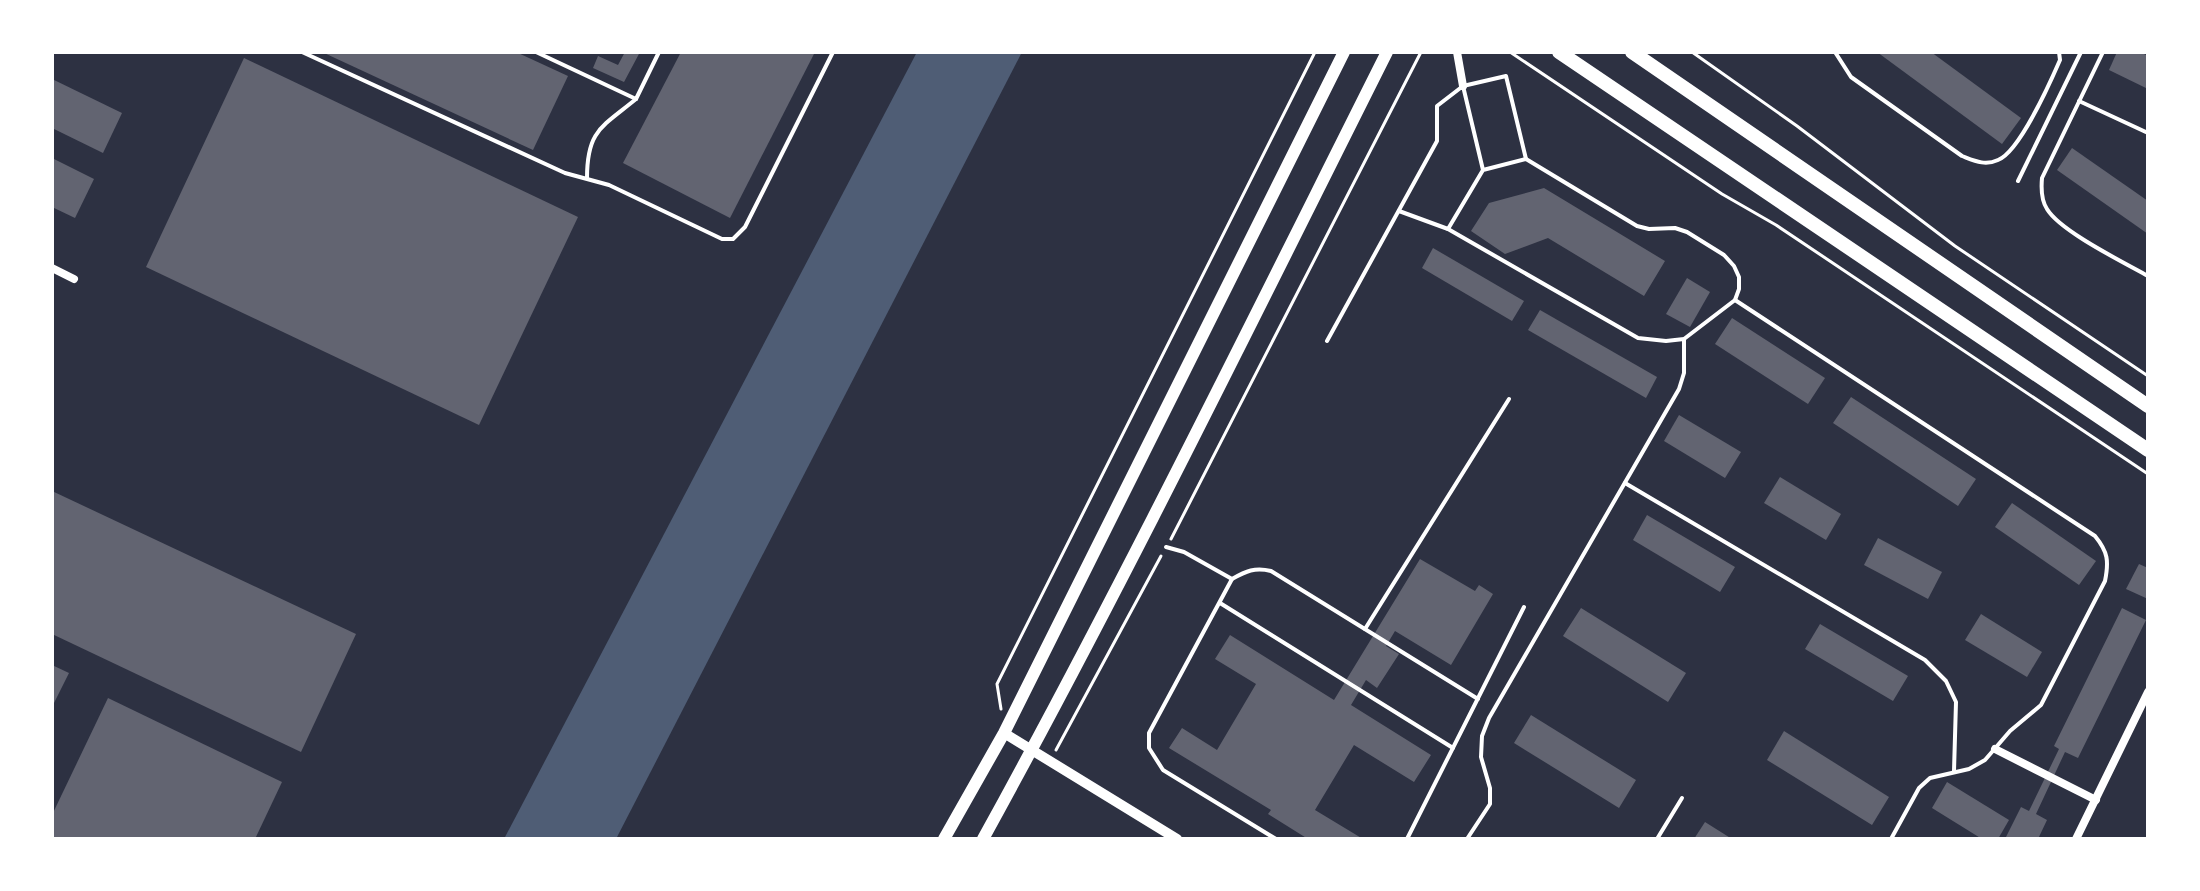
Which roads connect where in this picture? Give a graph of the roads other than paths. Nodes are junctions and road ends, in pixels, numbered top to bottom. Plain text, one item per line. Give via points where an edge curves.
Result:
1 (302, 52) edge
2 (536, 52) edge
3 (659, 52) edge
4 (833, 52) edge
5 (1344, 52) edge
6 (1387, 52) edge
7 (1457, 52) edge
8 (1559, 52) edge
9 (1632, 52) edge
10 (1835, 52) edge
11 (2059, 52) edge
12 (2081, 52) edge
13 (2103, 52) edge
14 (1463, 86) junction
15 (636, 99) junction
16 (2079, 101) junction
17 (2148, 133) edge
18 (1526, 159) junction
19 (1483, 170) junction
20 (587, 178) junction
21 (2018, 181) dead end
22 (1399, 211) junction
23 (1448, 229) junction
24 (52, 268) edge
25 (2148, 276) edge
26 (74, 279) dead end
27 (1735, 300) junction
28 (1684, 339) junction
29 (1327, 341) dead end
30 (1509, 399) dead end
31 (2148, 406) edge
32 (2148, 450) edge
33 (1625, 483) junction
34 (1166, 547) road end
35 (1232, 579) junction
36 (1220, 603) junction
37 (1524, 607) dead end
38 (1365, 629) junction
39 (2148, 692) edge
40 (1478, 699) junction
41 (1004, 733) junction
42 (1453, 748) junction
43 (1032, 749) junction
44 (1995, 749) junction
45 (1954, 771) junction
46 (1682, 798) dead end
47 (2096, 800) junction
48 (944, 839) edge
49 (983, 839) edge
50 (1177, 839) edge
51 (1276, 839) edge
52 (1407, 839) edge
53 (1467, 839) edge
54 (1657, 839) edge
55 (1891, 839) edge
56 (2076, 839) edge

1 - 20 lane via 565,173
2 - 15 lane
3 - 15 lane
4 - 20 lane via 745,227 733,239 722,239
5 - 41 main road
6 - 43 main road
7 - 14 street
8 - 32 main road
9 - 31 main road
10 - 11 lane via 1851,77 1962,156 1982,163 2012,152 2060,60
12 - 21 lane
13 - 16 lane
14 - 18 lane via 1506,76
14 - 19 lane
14 - 22 lane via 1437,106 1437,141
15 - 20 lane via 598,129 587,157
16 - 17 lane
16 - 25 lane via 2042,178 2046,208 2058,222
18 - 19 lane
18 - 27 lane via 1637,226 1687,232 1724,255 1739,277
19 - 23 lane
22 - 23 lane
22 - 29 lane
23 - 28 lane via 1638,338
24 - 26 street
27 - 28 lane
27 - 44 lane via 2095,536 2107,550 2105,581 2041,705
28 - 33 lane via 1679,389
30 - 38 lane
33 - 45 lane via 1925,660 1946,681 1956,702
33 - 53 lane via 1489,718 1481,757 1490,804
34 - 35 lane
35 - 36 lane
35 - 38 lane via 1259,568 1271,571
36 - 42 lane
36 - 51 lane via 1149,733 1149,748 1163,770
37 - 40 lane
38 - 40 lane
39 - 47 street
40 - 42 lane
41 - 43 street
41 - 48 main road
42 - 52 lane
43 - 49 main road
43 - 50 street
44 - 45 lane via 1969,769
44 - 47 street
45 - 55 lane via 1930,778 1919,788
46 - 54 lane
47 - 56 street

